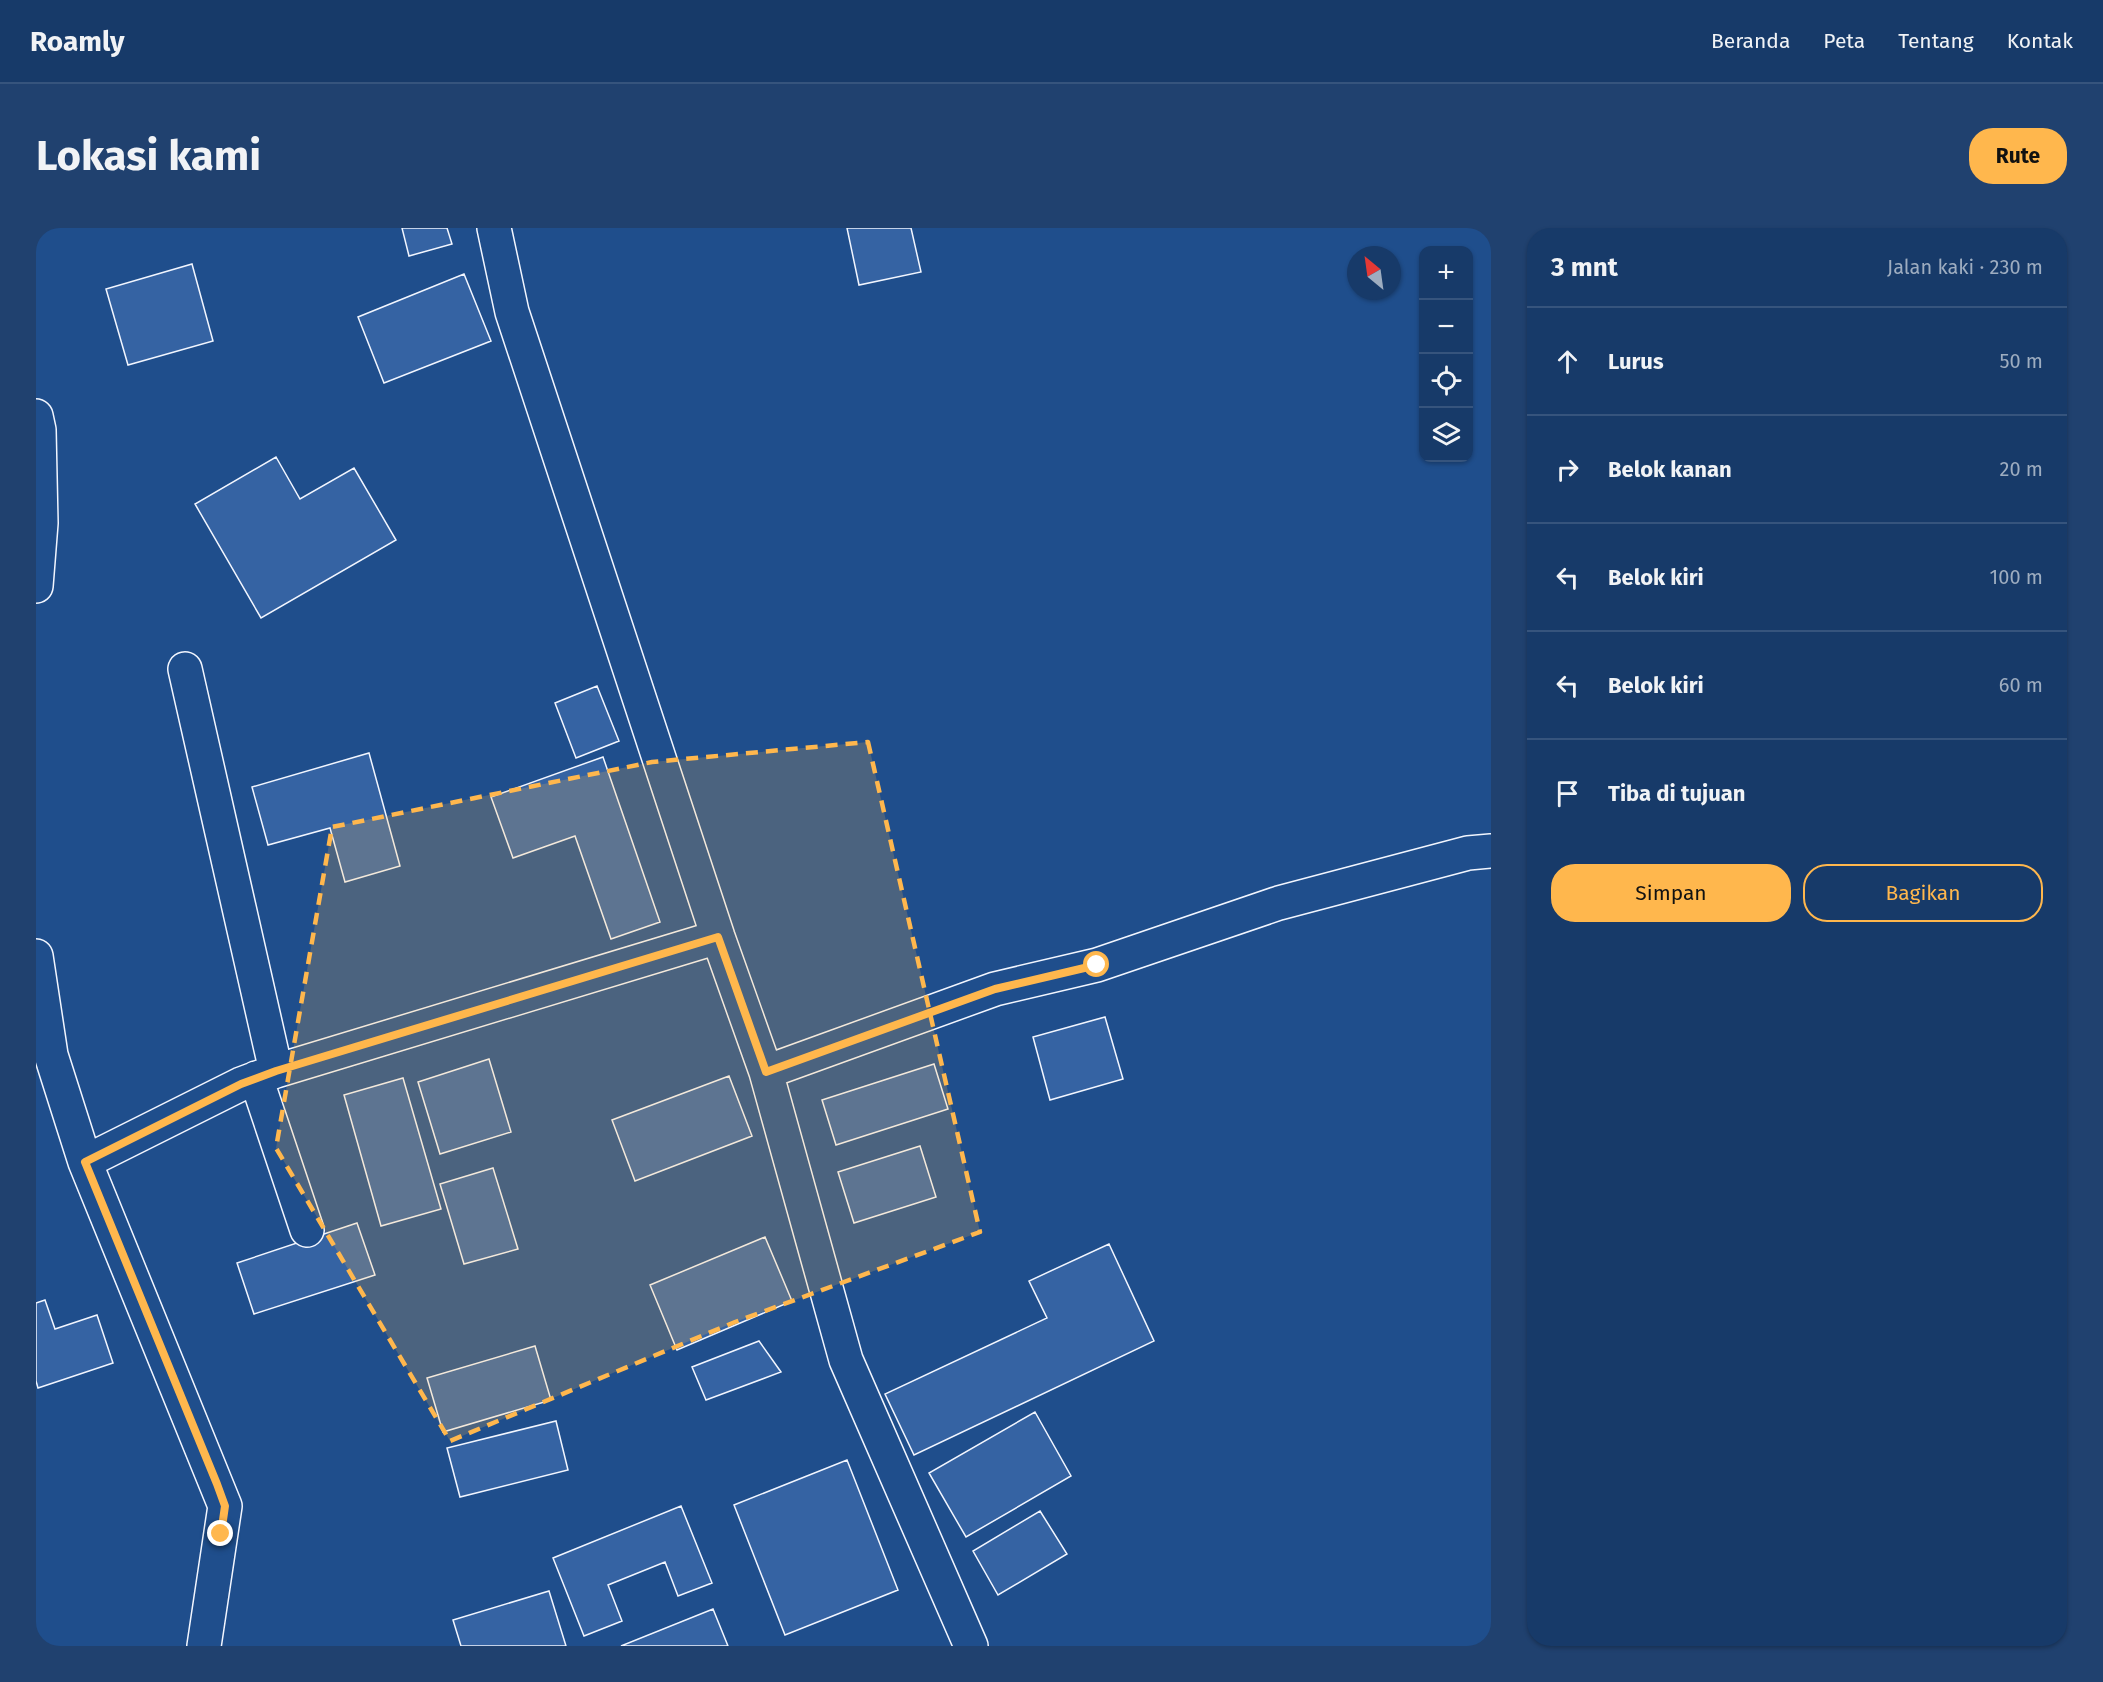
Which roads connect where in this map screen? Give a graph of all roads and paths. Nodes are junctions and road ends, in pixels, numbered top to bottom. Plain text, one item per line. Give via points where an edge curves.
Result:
1 (494, 228) edge
2 (36, 416) edge
3 (36, 586) edge
4 (185, 669) dead end
5 (1491, 851) edge
6 (718, 937) junction
7 (36, 956) edge
8 (766, 1072) junction
9 (266, 1074) junction
10 (85, 1162) junction
11 (307, 1230) dead end
12 (204, 1646) edge
13 (971, 1646) edge

1 - 6 street via 512,312
2 - 3 street via 41,523
4 - 9 street
5 - 8 street via 1468,853 1279,903 1097,965 995,989
6 - 8 street
6 - 9 street
7 - 10 street via 51,1054
8 - 13 street via 846,1360
9 - 10 street
9 - 11 street
10 - 12 street via 225,1506

